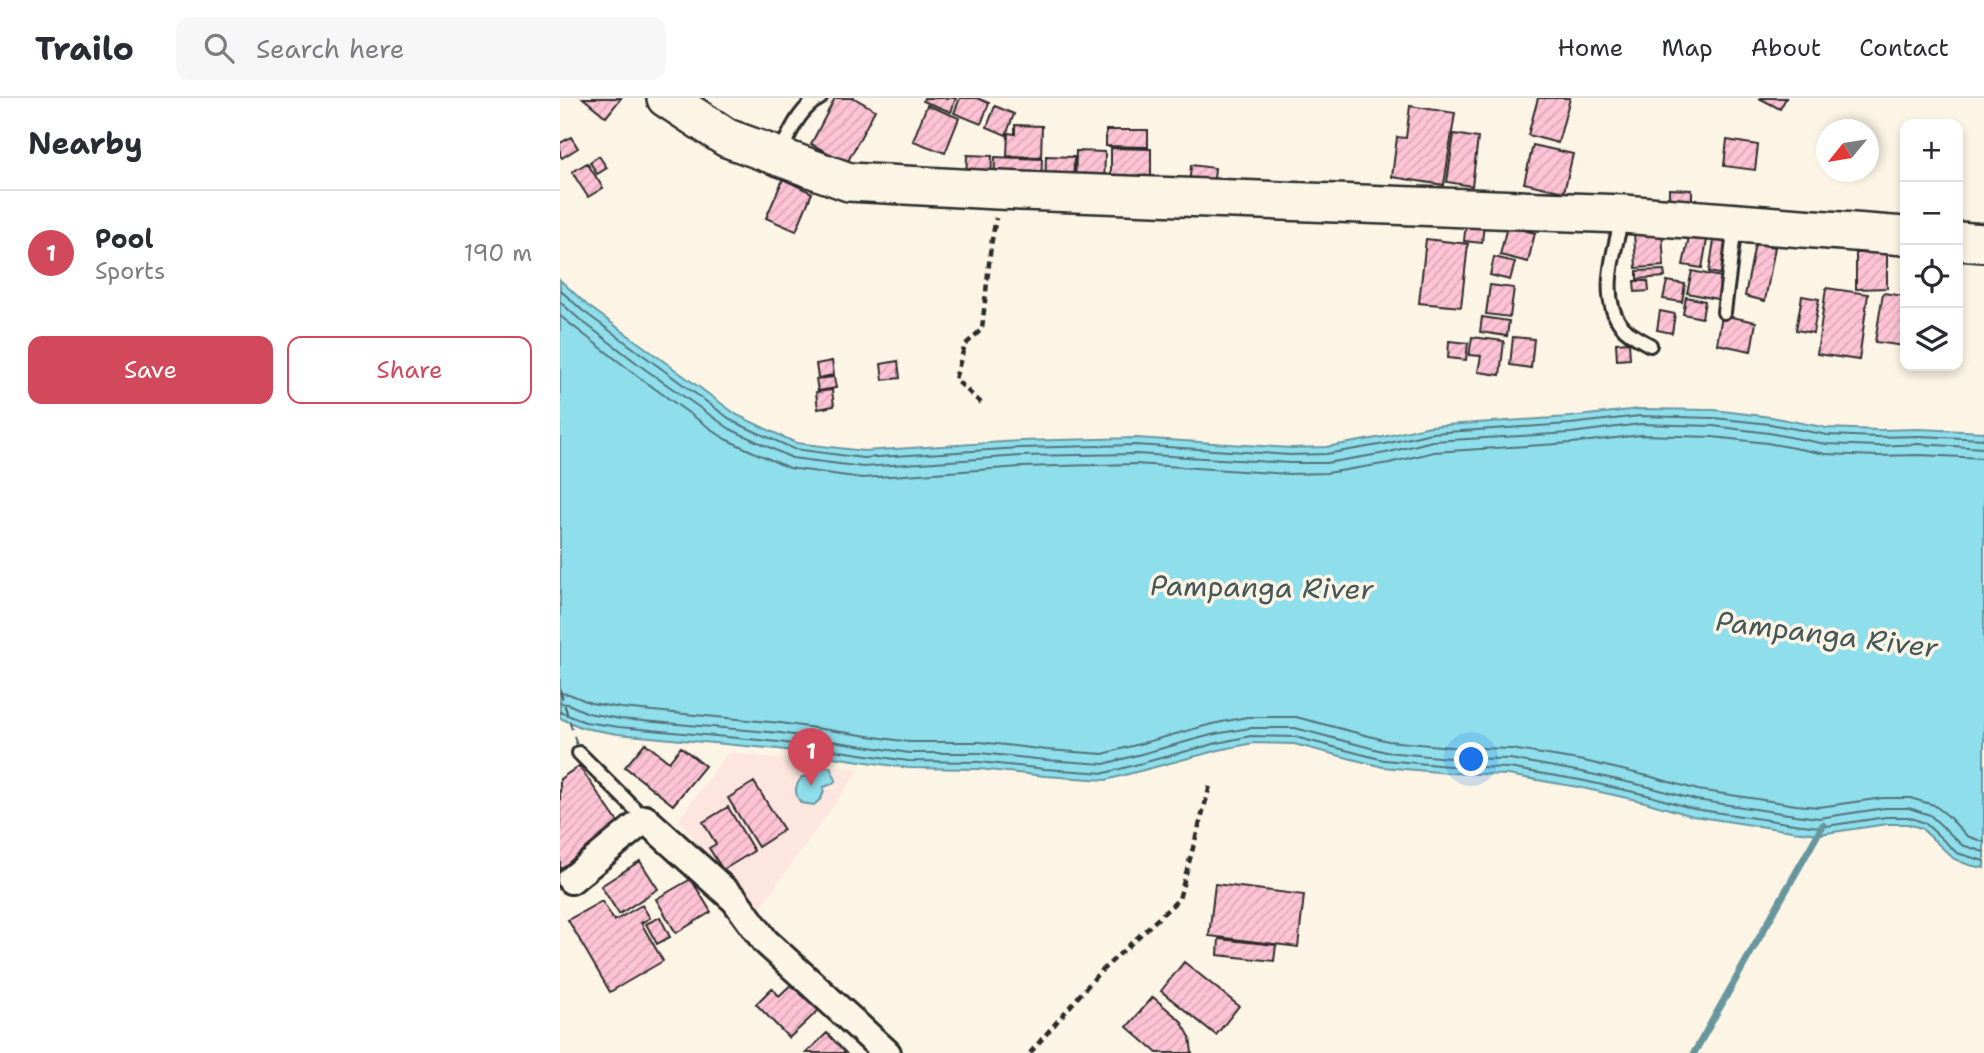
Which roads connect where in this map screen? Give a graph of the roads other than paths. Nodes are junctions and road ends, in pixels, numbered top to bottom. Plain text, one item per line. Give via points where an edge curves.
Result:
1 (666, 98) edge
2 (820, 98) edge
3 (778, 157) junction
4 (1623, 214) junction
5 (1735, 221) junction
6 (1900, 236) edge
7 (1963, 241) edge
8 (1984, 243) edge
9 (1724, 312) dead end
10 (1650, 345) dead end
11 (579, 753) dead end
12 (645, 819) junction
13 (571, 880) dead end
14 (887, 1053) edge

1 - 3 main road via 727,138
2 - 3 lane via 796,121
3 - 4 main road via 849,182
4 - 5 main road
4 - 10 lane via 1609,274 1611,306 1622,327
5 - 6 main road
5 - 9 lane
7 - 8 main road
11 - 12 lane
12 - 13 street
12 - 14 street via 735,900 765,941

